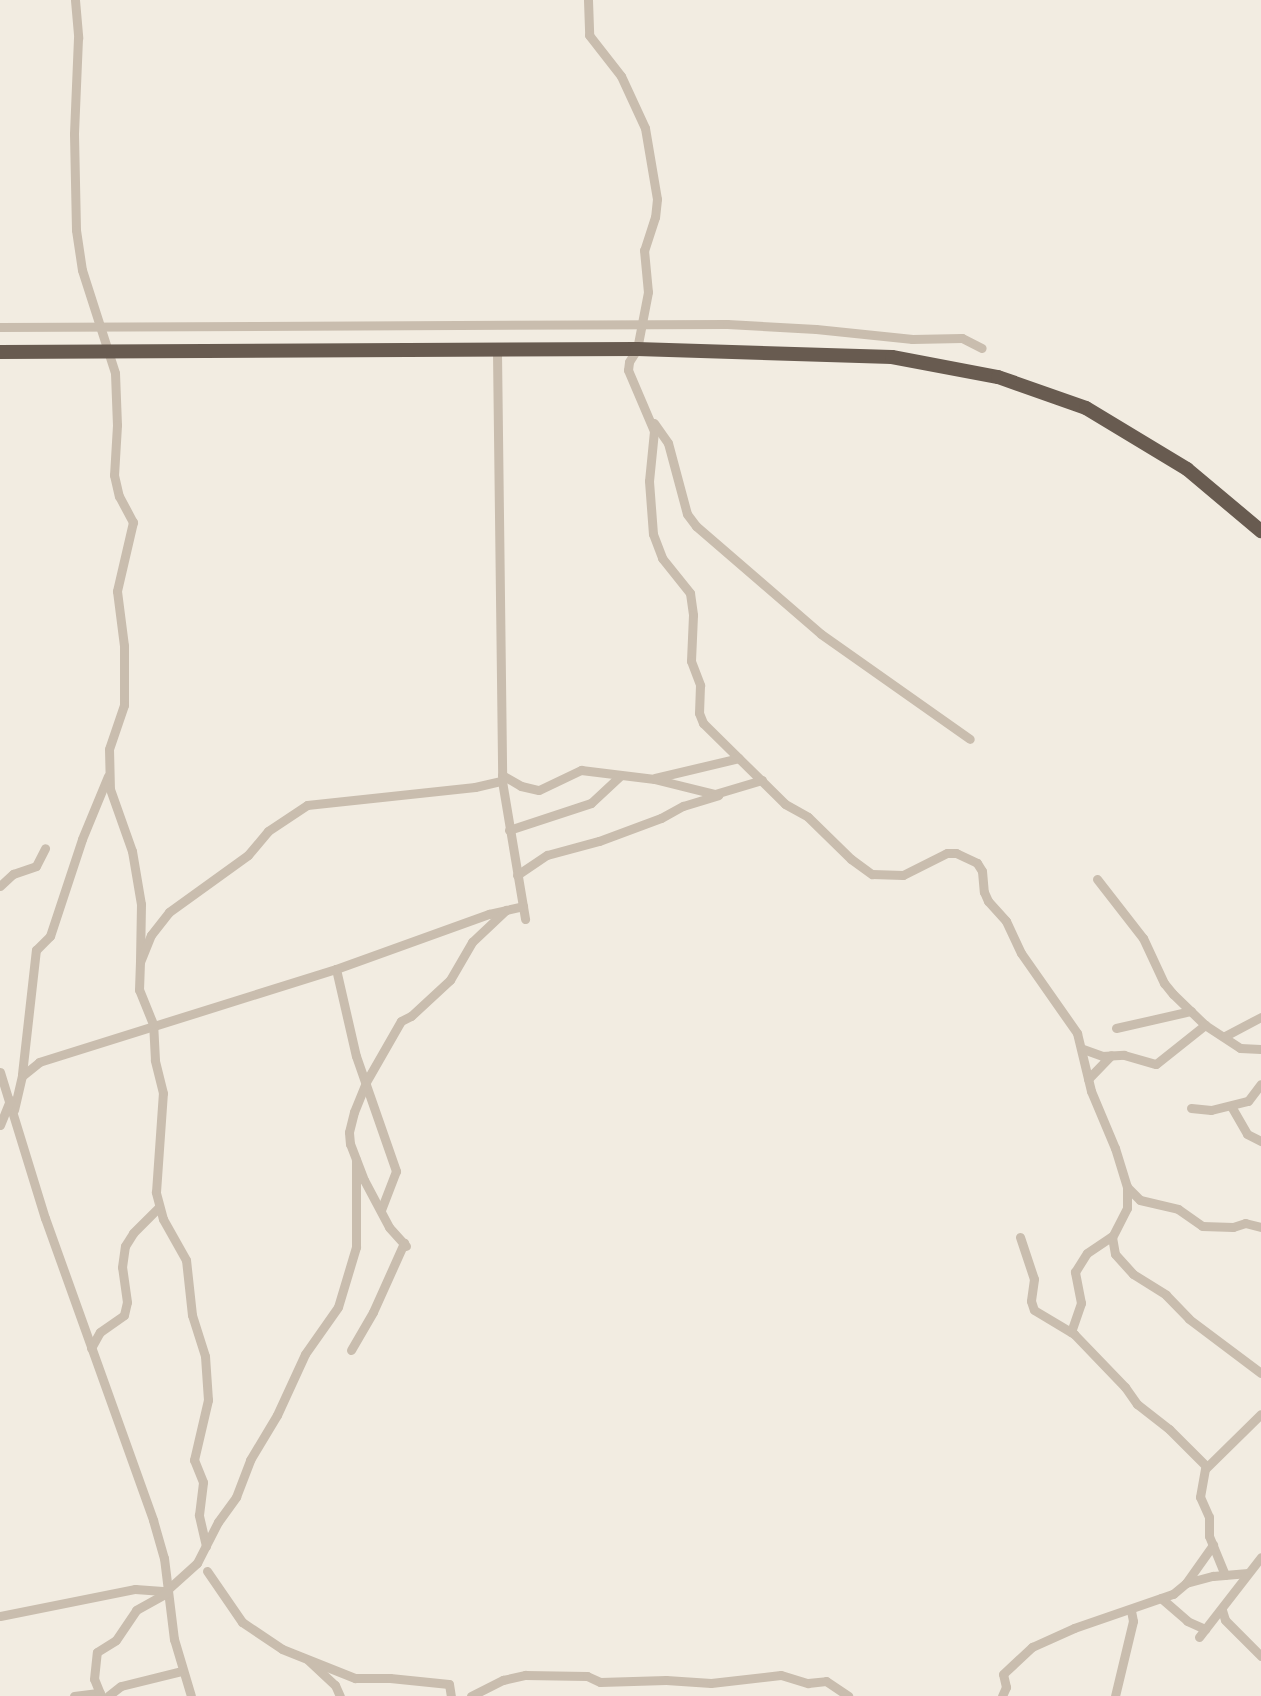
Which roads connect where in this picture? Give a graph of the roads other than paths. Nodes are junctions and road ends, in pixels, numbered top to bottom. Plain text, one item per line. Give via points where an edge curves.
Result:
1 (75, 0) edge
2 (588, 0) edge
3 (640, 323) junction
4 (101, 325) junction
5 (0, 327) edge
6 (982, 348) dead end
7 (637, 349) junction
8 (0, 352) edge
9 (497, 352) junction
10 (110, 354) junction
11 (650, 419) junction
12 (1261, 531) edge
13 (970, 739) dead end
14 (739, 758) junction
15 (110, 771) junction
16 (620, 776) junction
17 (502, 778) junction
18 (654, 779) junction
19 (762, 780) junction
20 (722, 793) junction
21 (509, 830) junction
22 (45, 848) dead end
23 (517, 875) junction
24 (1097, 879) dead end
25 (0, 886) edge
26 (523, 906) junction
27 (506, 910) junction
28 (525, 919) dead end
29 (140, 962) junction
30 (336, 969) junction
31 (1191, 1011) junction
32 (1261, 1017) edge
33 (153, 1024) junction
34 (1205, 1025) junction
35 (1116, 1028) dead end
36 (1225, 1036) junction
37 (1083, 1049) junction
38 (1261, 1049) edge
39 (1111, 1055) junction
40 (0, 1072) edge
41 (22, 1076) junction
42 (1088, 1079) junction
43 (366, 1082) junction
44 (1261, 1084) edge
45 (10, 1100) junction
46 (1231, 1106) junction
47 (1191, 1108) dead end
48 (14, 1111) junction
49 (0, 1125) edge
50 (1261, 1141) edge
51 (356, 1160) junction
52 (1127, 1187) junction
53 (159, 1207) junction
54 (381, 1210) junction
55 (1261, 1227) edge
56 (1112, 1236) junction
57 (1020, 1237) dead end
58 (1071, 1332) junction
59 (91, 1348) junction
60 (351, 1350) dead end
61 (1261, 1373) edge
62 (1261, 1414) edge
63 (1206, 1466) junction
64 (1213, 1545) junction
65 (206, 1546) junction
66 (1261, 1557) edge
67 (207, 1571) dead end
68 (1248, 1573) junction
69 (1225, 1575) junction
70 (1186, 1583) junction
71 (167, 1592) junction
72 (1161, 1598) junction
73 (1222, 1610) junction
74 (1130, 1611) junction
75 (0, 1616) edge
76 (1261, 1656) edge
77 (308, 1660) junction
78 (183, 1671) junction
79 (103, 1695) edge
80 (74, 1696) edge
81 (191, 1696) edge
82 (340, 1696) edge
83 (452, 1696) edge
84 (471, 1696) edge
85 (848, 1696) edge
86 (1002, 1696) edge
87 (1115, 1696) edge

1 - 4 street via 76,230 82,270
2 - 3 street via 589,35 621,76 645,128 657,198 644,250 649,281
3 - 4 street
3 - 6 street via 962,338
3 - 7 street
4 - 5 street
4 - 10 street
7 - 9 highway
7 - 11 street via 628,370
7 - 12 highway via 892,357 998,377 1107,418 1186,469
8 - 10 highway
9 - 10 highway
9 - 17 street
10 - 15 street via 116,379 114,475 133,522 117,591 124,646 124,705 109,741
11 - 13 street via 668,443 687,514 696,526 821,634
11 - 14 street via 653,534 662,558 690,593 690,653 700,685 699,713 709,731
14 - 18 street
14 - 19 street
15 - 29 street via 110,789 132,851 141,899
15 - 41 street via 50,936 36,950
16 - 17 street via 581,770 539,790
16 - 18 street
16 - 21 street via 592,803
17 - 21 street
17 - 29 street via 475,787 307,805 169,912 151,935
18 - 20 street
19 - 20 street
19 - 37 street via 872,874 903,874 947,853 977,863 988,901 1008,923 1021,953 1052,1000 1072,1021
20 - 23 street via 600,841 547,855
21 - 23 street
22 - 25 street via 36,866 11,874
23 - 26 street
24 - 31 street via 1143,938 1164,983
26 - 27 street
26 - 28 street
27 - 30 street
27 - 43 street via 472,942 450,980 402,1021
29 - 33 street via 139,990
30 - 33 street
30 - 43 street
31 - 34 street
31 - 35 street
32 - 36 street
33 - 41 street via 39,1062
33 - 53 street via 163,1097 155,1185
34 - 36 street
34 - 39 street via 1156,1065
36 - 38 street via 1241,1049
37 - 39 street
37 - 42 street
39 - 42 street
40 - 45 street
41 - 48 street
42 - 52 street
43 - 51 street via 349,1132
43 - 54 street via 396,1171
44 - 46 street via 1248,1101
45 - 48 street
45 - 49 street
46 - 47 street
46 - 50 street via 1247,1133
48 - 59 street
51 - 54 street
51 - 65 street via 356,1247 338,1307 308,1349 250,1460 236,1497
52 - 55 street via 1140,1200 1178,1209 1204,1227 1245,1223
52 - 56 street via 1127,1208
53 - 59 street via 125,1246 124,1315 100,1332
53 - 65 street via 186,1260 192,1315 205,1356 208,1400 194,1460 203,1482 199,1515
54 - 60 street via 405,1245
56 - 58 street via 1087,1253 1074,1272 1081,1303
56 - 61 street via 1115,1254 1133,1274
57 - 58 street via 1034,1279 1034,1310
58 - 63 street via 1136,1404
59 - 71 street via 149,1507 164,1558
62 - 63 street
63 - 64 street via 1200,1497
64 - 69 street
64 - 70 street
65 - 71 street via 197,1563
66 - 68 street
67 - 77 street via 250,1629
68 - 69 street
68 - 73 street
69 - 70 street
70 - 72 street
71 - 75 street via 135,1589
71 - 78 street
71 - 79 street via 136,1610 116,1640 97,1652 94,1677
72 - 73 street via 1202,1633
72 - 74 street
73 - 76 street via 1225,1620
74 - 86 street via 1073,1628 1032,1647 1003,1674 1006,1687
74 - 87 street via 1133,1621
77 - 82 street via 335,1685
77 - 83 street via 355,1678 449,1684
78 - 79 street
78 - 81 street
79 - 80 street
84 - 85 street via 525,1675 591,1677 600,1682 711,1683 781,1675 808,1683 826,1681

